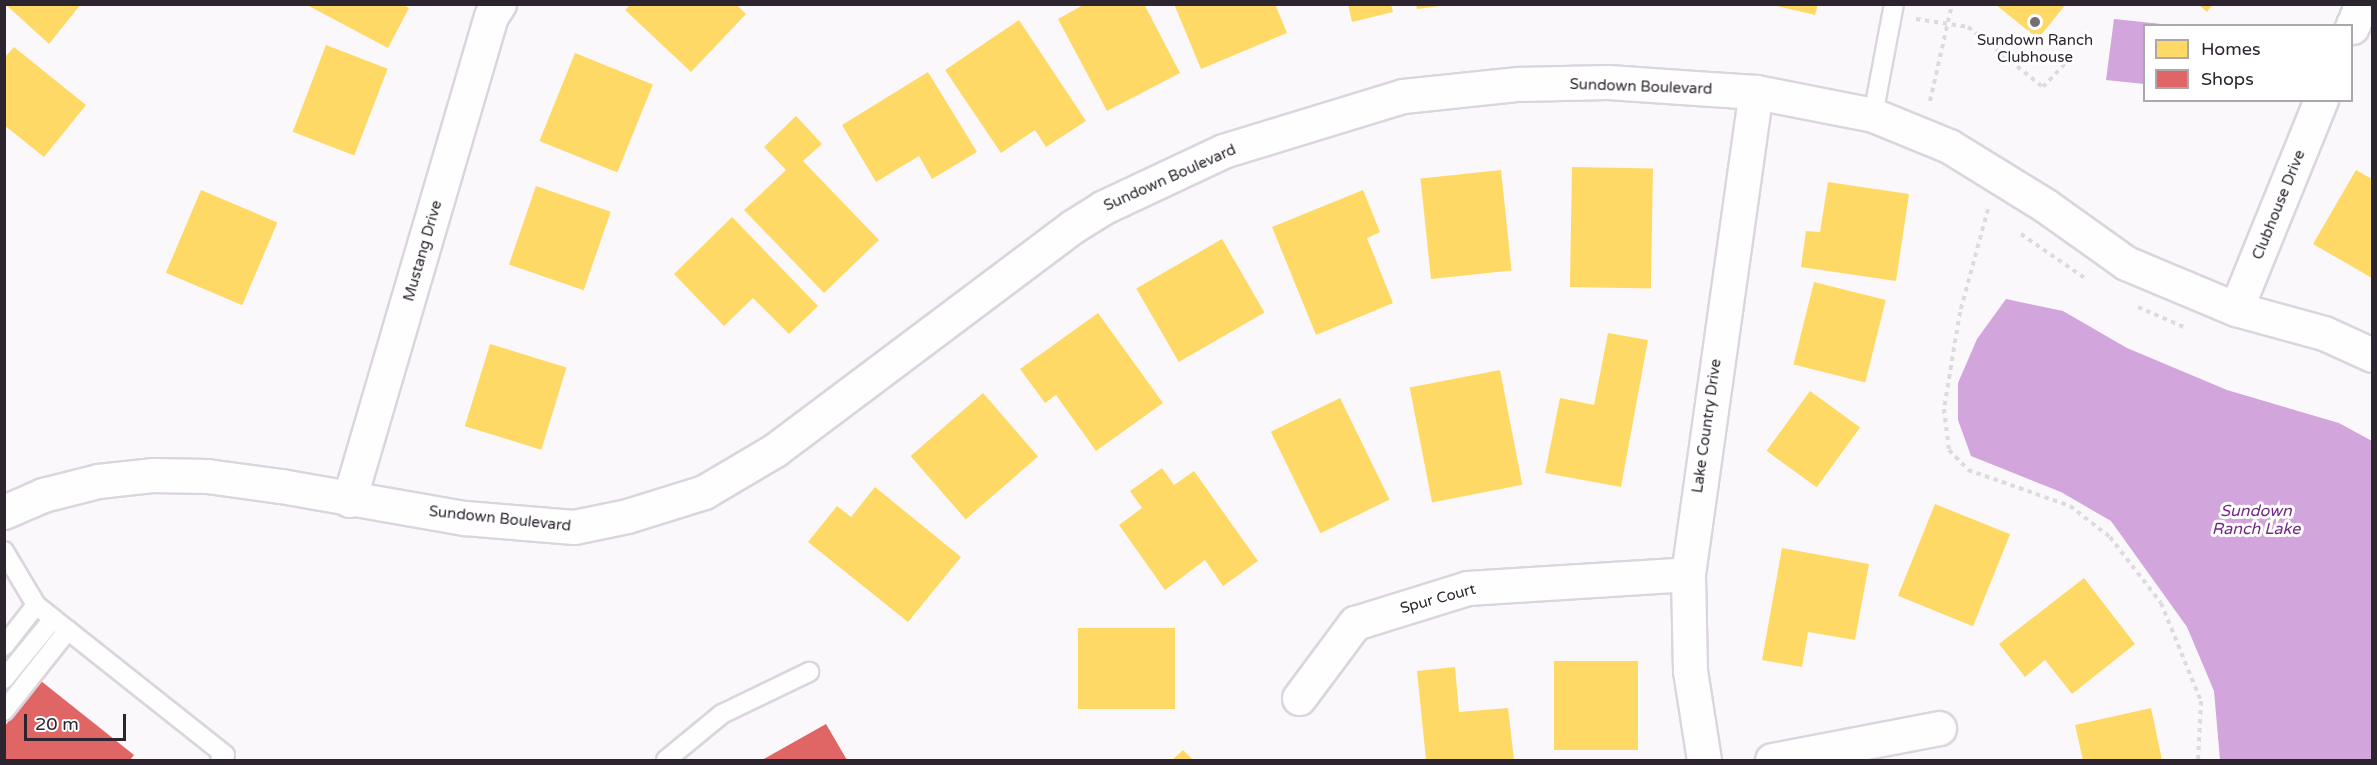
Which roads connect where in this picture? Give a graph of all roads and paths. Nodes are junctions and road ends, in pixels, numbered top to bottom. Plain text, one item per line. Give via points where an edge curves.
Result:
1 (499, 4) edge
2 (1952, 4) edge
3 (2362, 4) edge
4 (1893, 9) edge
5 (2353, 25) edge
6 (1947, 26) junction
7 (2070, 57) dead end
8 (1756, 92) junction
9 (2320, 102) edge
10 (1873, 115) junction
11 (1920, 134) junction
12 (1988, 208) dead end
13 (2236, 309) junction
14 (2373, 355) edge
15 (349, 500) junction
16 (4, 512) edge
17 (4, 551) edge
18 (1688, 574) junction
19 (36, 605) junction
20 (53, 618) junction
21 (68, 630) junction
22 (4, 646) edge
23 (809, 672) dead end
24 (4, 679) edge
25 (1299, 698) dead end
26 (4, 711) edge
27 (1939, 728) dead end
28 (669, 759) edge
29 (220, 760) edge
30 (1704, 760) edge
31 (1772, 760) edge
32 (2198, 760) edge

1 - 15 street, Mustang Drive via 491,15
2 - 6 path
3 - 5 street
4 - 6 path
4 - 10 lane
6 - 7 path via 1968,27 2043,87
6 - 11 path
8 - 10 street, Sundown Boulevard
8 - 15 street, Sundown Boulevard via 1608,82 1518,84 1403,96 1223,151 1102,208 775,450 704,492 574,527 465,518
8 - 18 street, Lake Country Drive via 1711,389
9 - 13 street, Clubhouse Drive
10 - 11 street, Sundown Boulevard
11 - 13 street, Sundown Boulevard via 1949,146 2046,206 2126,263
12 - 32 path via 1960,312 1944,409 1949,450 1968,470 2070,506 2110,537 2161,603 2201,701
13 - 14 street, Sundown Boulevard via 2324,333
15 - 16 street, Sundown Boulevard via 207,476 152,475 65,489
17 - 19 lane
18 - 25 street, Spur Court via 1468,588 1356,623
18 - 30 street, Lake Country Drive via 1690,671
19 - 20 lane
19 - 22 lane
20 - 21 lane
20 - 24 lane
21 - 26 lane
21 - 29 lane via 225,755
23 - 28 lane via 722,714
27 - 31 street

